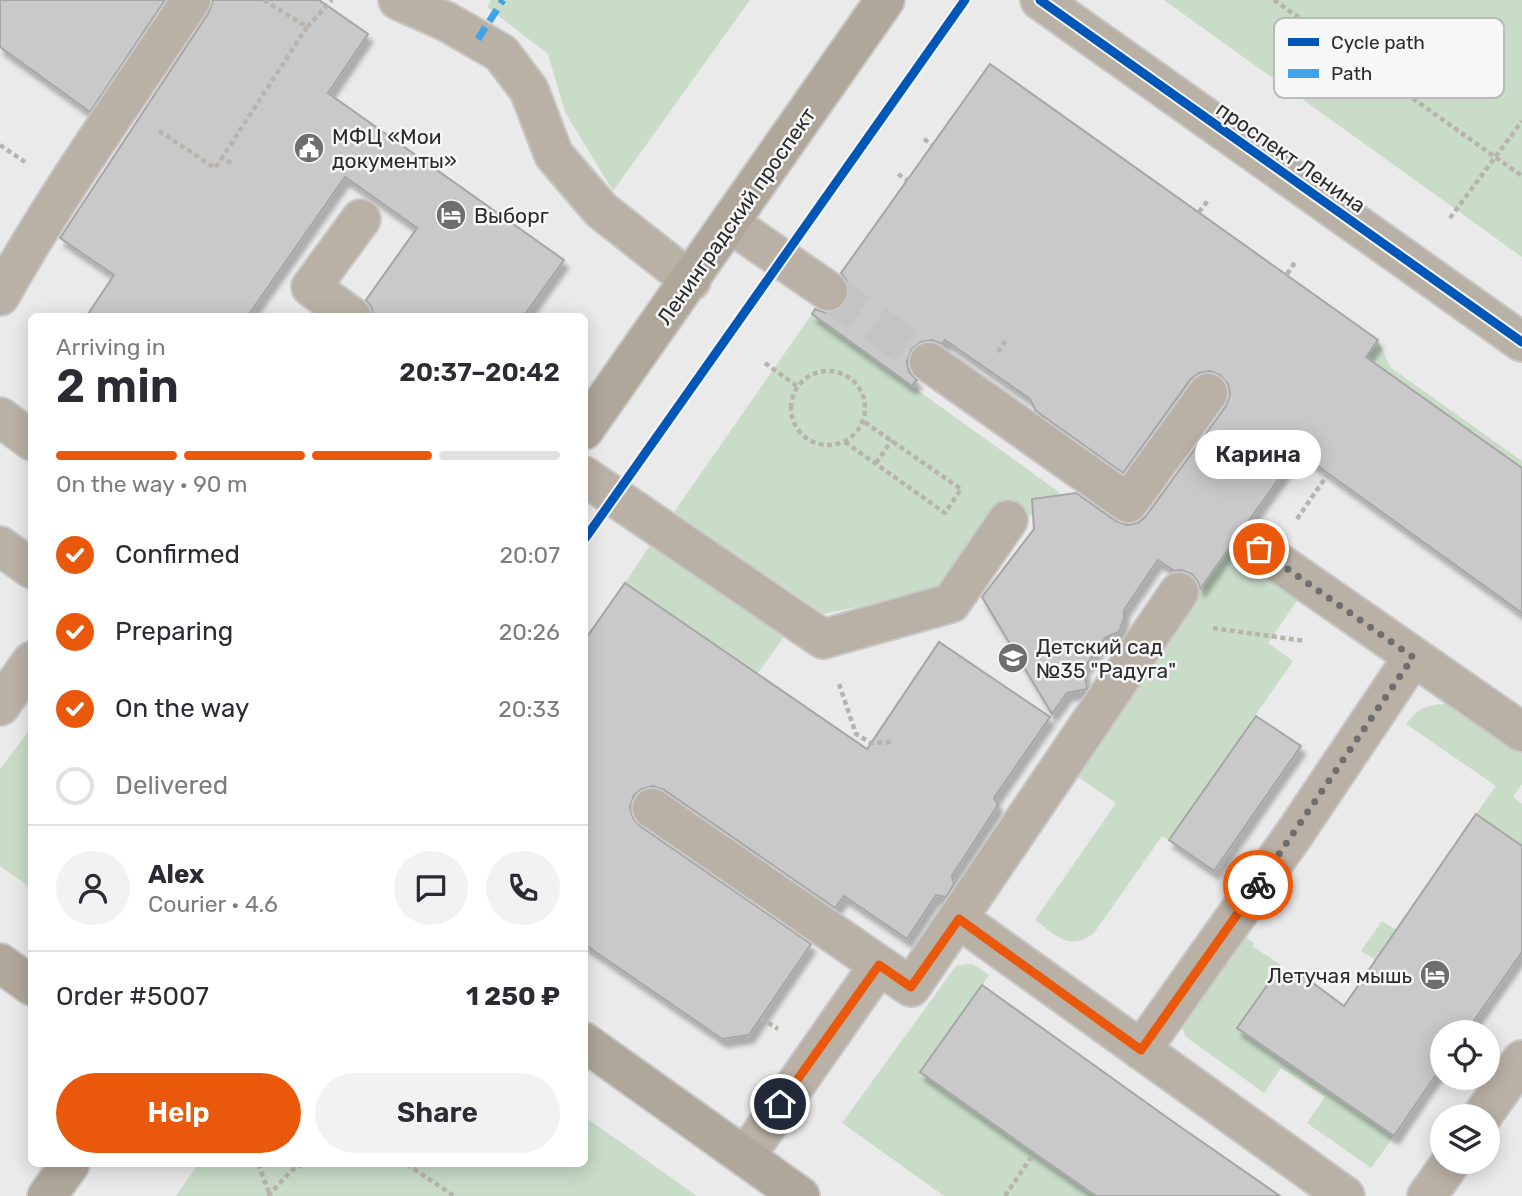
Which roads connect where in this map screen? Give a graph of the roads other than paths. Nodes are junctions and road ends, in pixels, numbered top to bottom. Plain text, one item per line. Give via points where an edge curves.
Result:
1 (191, 0) edge
2 (398, 0) edge
3 (886, 0) edge
4 (1041, 0) edge
5 (453, 11) edge
6 (361, 219) dead end
7 (731, 224) junction
8 (12, 246) edge
9 (691, 281) junction
10 (828, 291) tunnel mouth
11 (0, 296) edge
12 (347, 313) edge
13 (1522, 342) edge
14 (929, 362) tunnel mouth
15 (1208, 393) dead end
16 (0, 417) edge
17 (588, 424) edge
18 (28, 438) edge
19 (588, 479) edge
20 (1007, 520) dead end
21 (0, 546) edge
22 (1259, 549) dead end
23 (28, 566) edge
24 (1169, 606) road end
25 (1413, 657) junction
26 (28, 667) edge
27 (0, 706) edge
28 (1522, 732) edge
29 (652, 808) dead end
30 (959, 919) junction
31 (0, 964) edge
32 (879, 965) junction
33 (28, 983) edge
34 (588, 1045) edge
35 (1141, 1050) junction
36 (1522, 1060) edge
37 (1491, 1104) edge
38 (745, 1157) junction
39 (67, 1167) edge
40 (1443, 1174) edge
41 (47, 1196) edge
42 (800, 1196) edge
43 (1345, 1196) edge
44 (1427, 1196) edge

1 - 8 street via 121,106
2 - 5 street
3 - 7 main road, Ленинградский проспект
4 - 13 street, проспект Ленина
5 - 9 street via 501,52 528,90 554,155 601,210
6 - 12 street via 311,287
7 - 9 main road, Ленинградский проспект
7 - 10 street
8 - 11 street
9 - 17 main road, Ленинградский проспект
14 - 15 street via 1128,503
16 - 18 street
19 - 20 street via 823,639 951,603
21 - 23 street
22 - 25 street
24 - 30 street
25 - 28 street
25 - 35 street
26 - 27 street
29 - 32 street
30 - 32 street via 911,987
30 - 35 street
31 - 33 main road
32 - 38 street
34 - 38 main road
35 - 43 street
36 - 37 street
38 - 42 main road
39 - 41 main road
40 - 44 street

